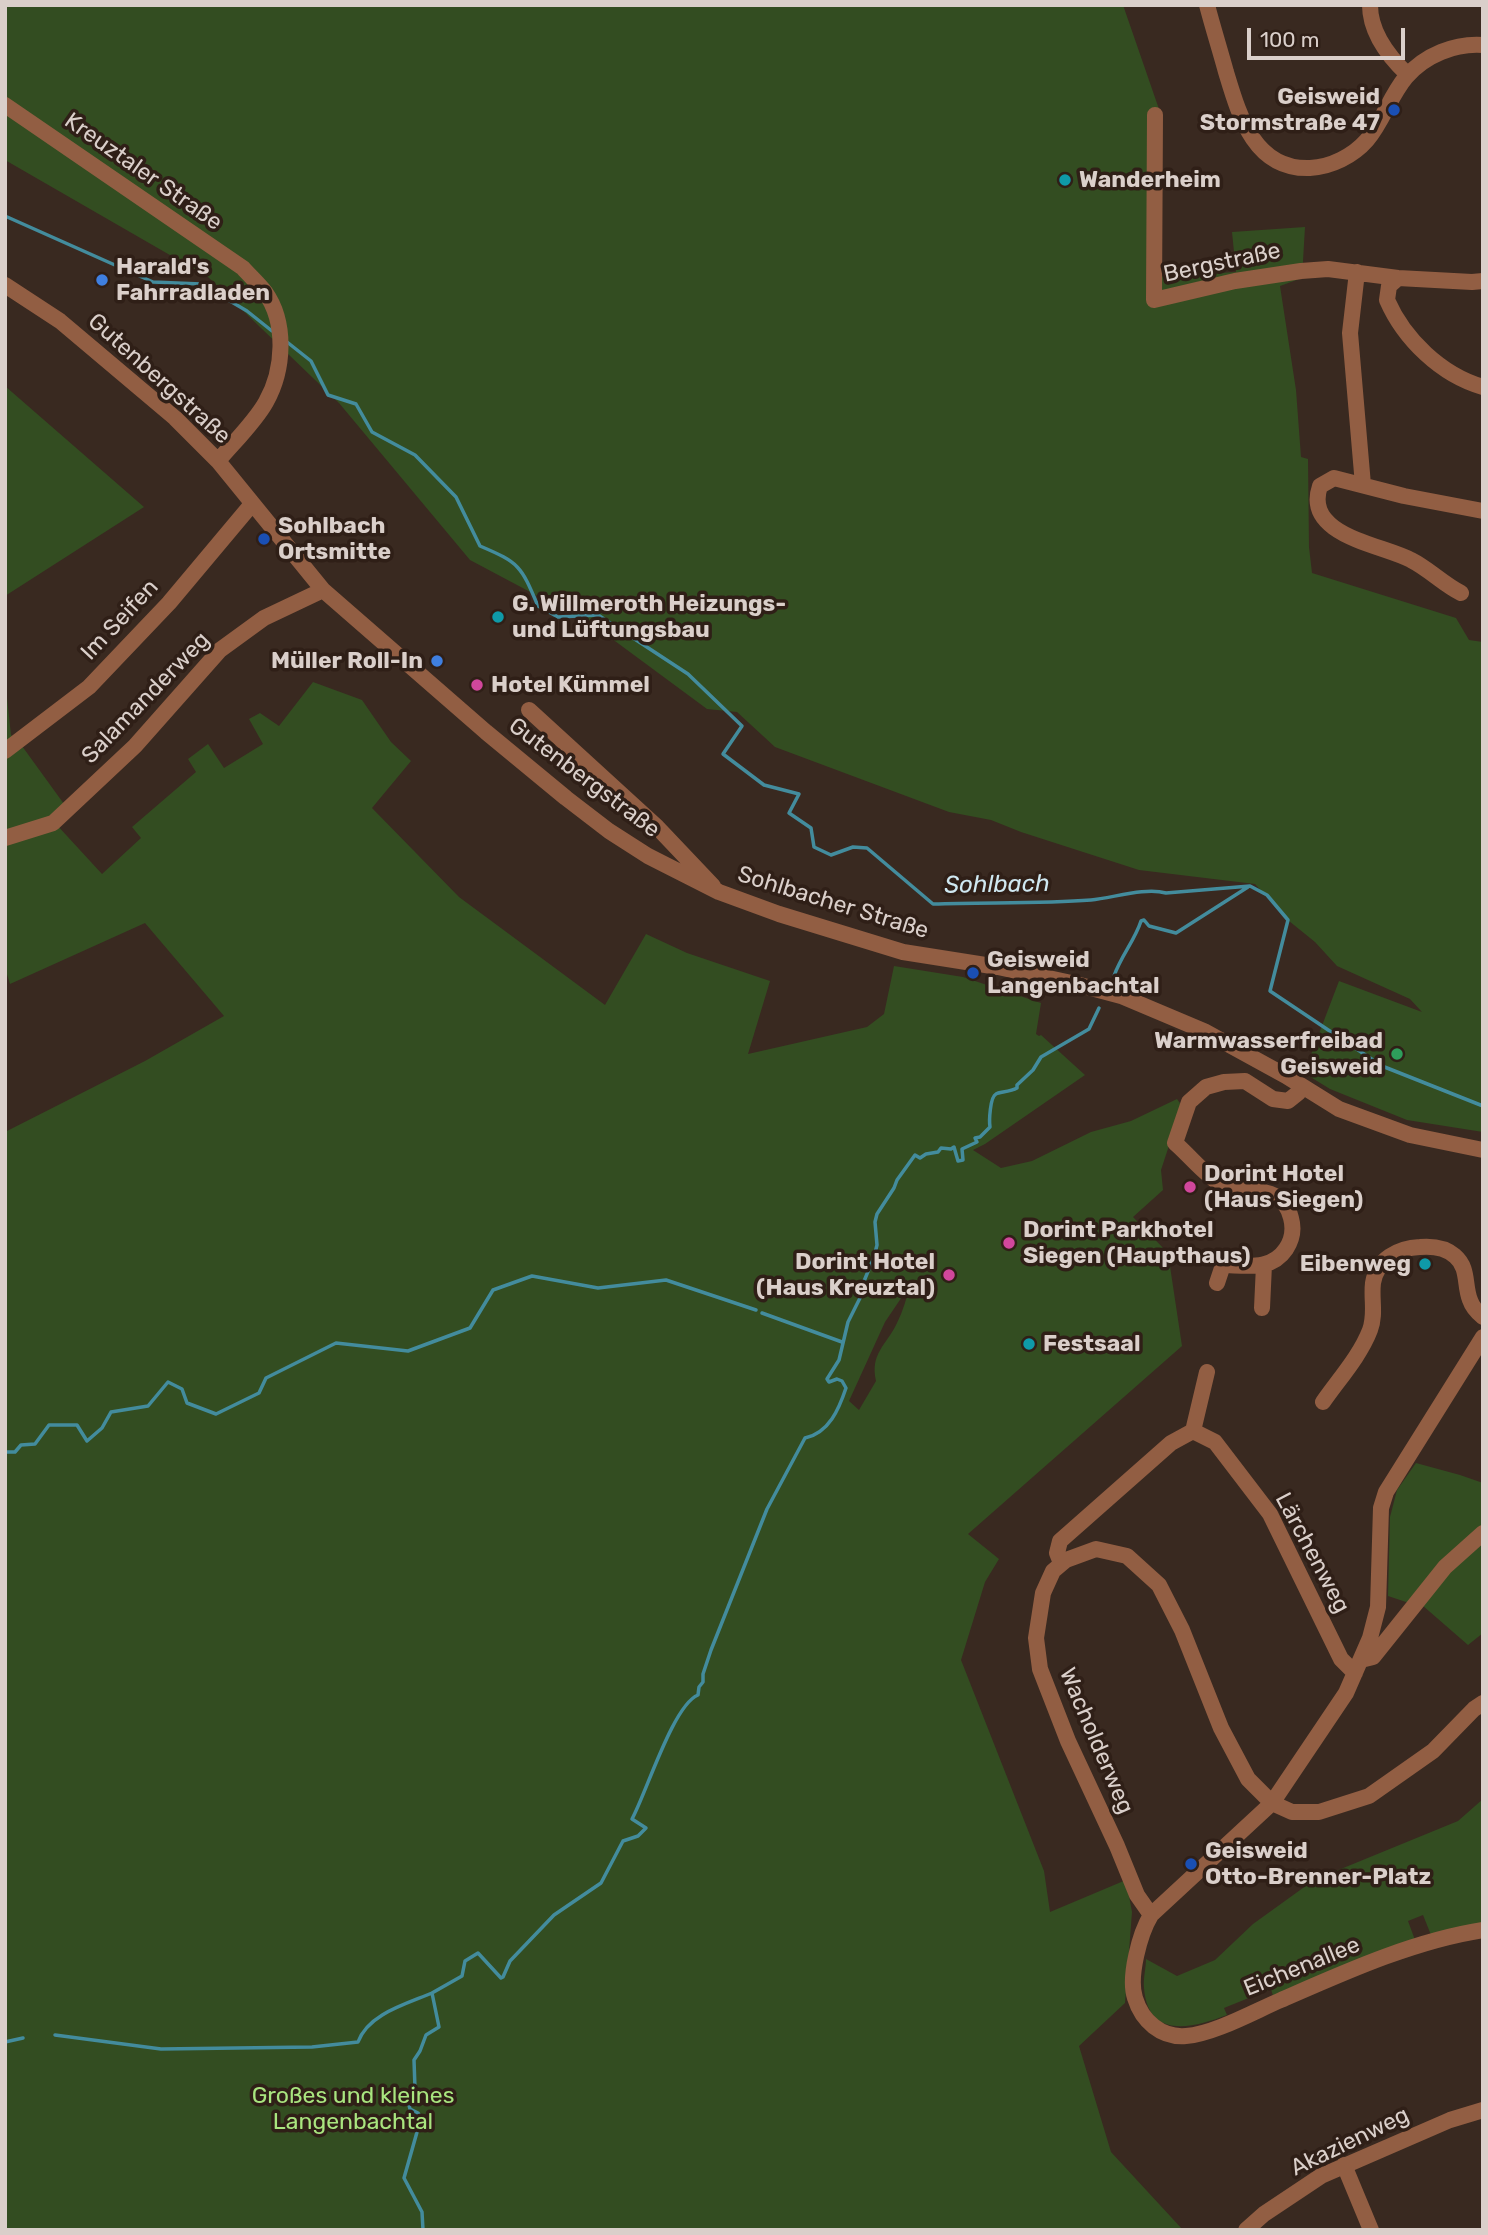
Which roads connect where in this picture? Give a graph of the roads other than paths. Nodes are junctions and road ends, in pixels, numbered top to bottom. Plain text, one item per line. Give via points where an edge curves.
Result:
1 (1207, 5) edge
2 (1370, 5) edge
3 (1483, 44) edge
4 (1408, 75) junction
5 (5, 105) edge
6 (1155, 116) dead end
7 (1357, 272) junction
8 (1398, 278) junction
9 (1483, 281) edge
10 (5, 285) edge
11 (1483, 387) edge
12 (218, 461) junction
13 (1363, 485) junction
14 (252, 504) junction
15 (1483, 510) edge
16 (323, 590) junction
17 (1461, 593) dead end
18 (529, 710) dead end
19 (5, 751) edge
20 (5, 838) edge
21 (719, 892) junction
22 (1301, 1086) junction
23 (1483, 1150) edge
24 (1264, 1265) junction
25 (1217, 1283) dead end
26 (1262, 1308) dead end
27 (1483, 1317) edge
28 (1483, 1337) edge
29 (1207, 1371) dead end
30 (1323, 1402) dead end
31 (1193, 1431) junction
32 (1483, 1534) edge
33 (1060, 1563) junction
34 (1358, 1666) junction
35 (1483, 1703) edge
36 (1272, 1803) junction
37 (1151, 1915) junction
38 (1483, 1930) edge
39 (1483, 2110) edge
40 (1344, 2165) junction
41 (1246, 2230) edge
42 (1371, 2230) edge

1 - 4 street via 1247,131 1282,163 1318,168 1351,154 1367,140
2 - 4 street via 1380,41
3 - 4 street via 1443,50
5 - 12 street, Kreuztaler Straße via 243,268 266,293 277,320 281,348 278,377 265,403
6 - 7 street, Bergstraße via 1154,300 1292,271
7 - 8 street, Bergstraße
7 - 13 street via 1350,333
8 - 9 street, Bergstraße
8 - 11 street via 1390,286 1387,300 1403,328 1438,364
10 - 12 street, Gutenbergstraße via 60,321 127,376
12 - 14 street, Gutenbergstraße
13 - 15 street
13 - 17 street via 1334,478 1320,486 1317,504 1323,516 1340,533 1402,555
14 - 16 street, Gutenbergstraße
14 - 19 street, Im Seifen via 169,603 89,687
16 - 20 street, Salamanderweg via 264,618 220,650 135,746 53,823
16 - 21 street, Gutenbergstraße via 486,732 609,831
18 - 21 street via 657,827
21 - 22 street, Sohlbacher Straße via 903,952 1011,970 1121,996 1207,1032
22 - 23 street, Sohlbacher Straße via 1339,1109 1410,1135
22 - 24 street via 1288,1101 1273,1099 1245,1081 1206,1087 1189,1102 1175,1143 1218,1182 1265,1192 1286,1207 1292,1237 1282,1254
24 - 25 street via 1227,1265
24 - 26 street
27 - 30 street via 1470,1302 1464,1270 1454,1255 1434,1247 1413,1247 1385,1258 1373,1282 1369,1333
28 - 34 street via 1386,1492 1381,1508 1378,1607
29 - 31 street
31 - 33 street via 1171,1443 1060,1542
31 - 34 street, Lärchenweg via 1215,1442 1270,1514 1341,1659
32 - 34 street via 1445,1567 1373,1657
33 - 36 street via 1096,1549 1127,1556 1159,1586 1182,1630 1220,1728 1248,1779
33 - 37 street, Wacholderweg via 1046,1584 1041,1604 1036,1638 1040,1669 1137,1895
34 - 36 street via 1346,1693
35 - 36 street via 1433,1751 1369,1796 1319,1812 1292,1812
36 - 37 street
37 - 38 street, Eichenallee via 1140,1939 1133,1993 1144,2018 1176,2036 1219,2026 1356,1968 1452,1935
39 - 40 street, Akazienweg
40 - 41 street, Akazienweg via 1310,2183
40 - 42 street

